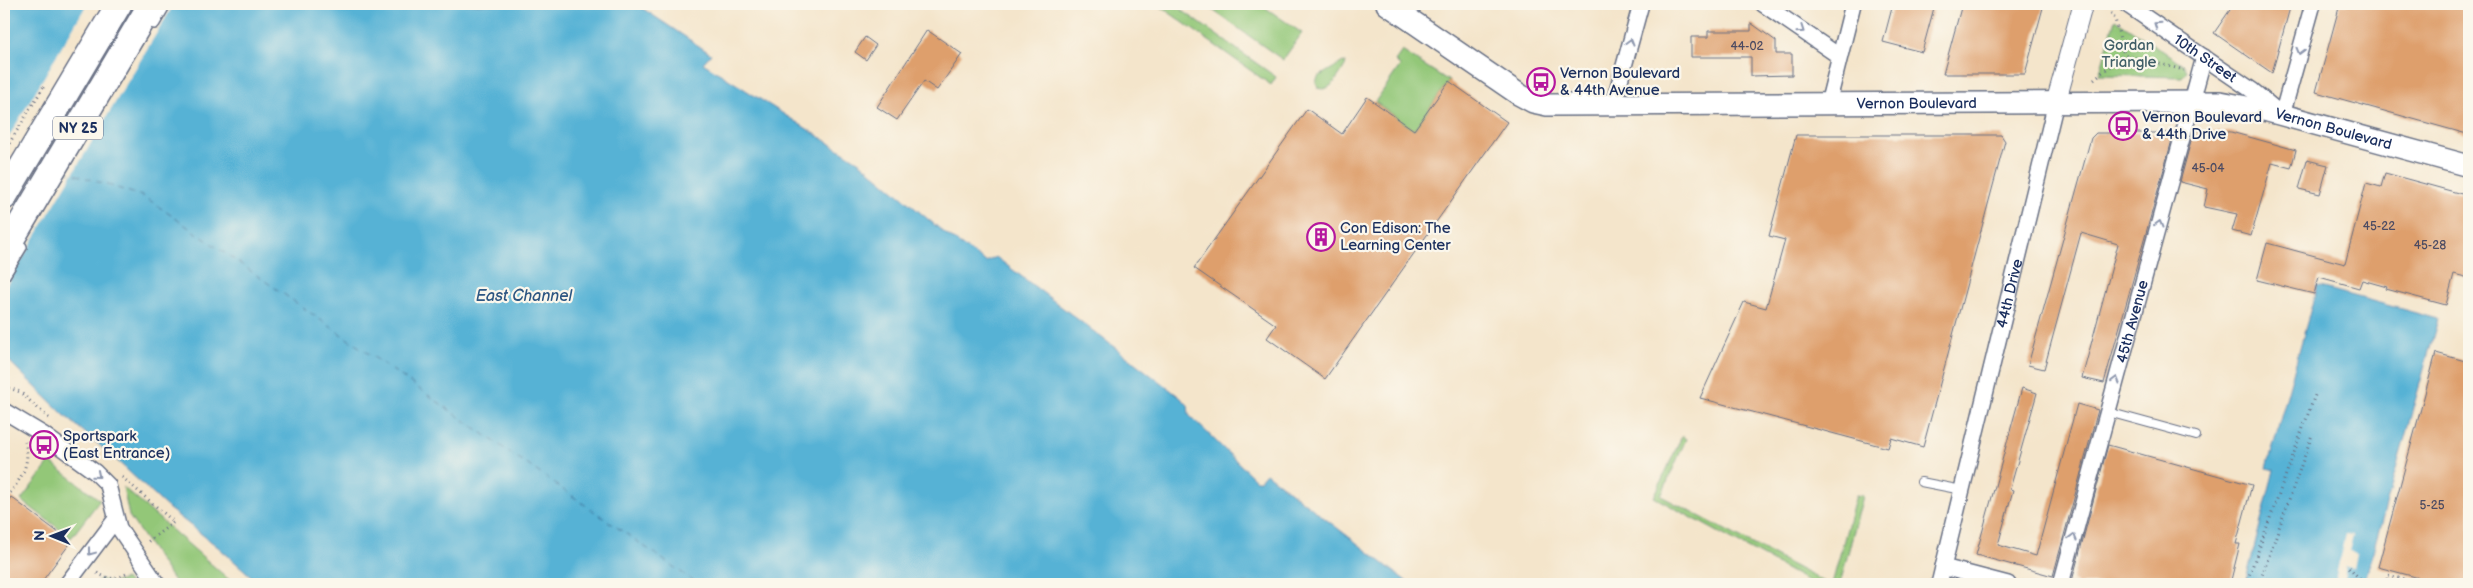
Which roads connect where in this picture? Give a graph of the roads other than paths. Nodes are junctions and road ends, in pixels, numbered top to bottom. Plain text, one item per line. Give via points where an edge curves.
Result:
1 (108, 4) edge
2 (118, 4) edge
3 (141, 4) edge
4 (151, 4) edge
5 (165, 4) edge
6 (1387, 4) edge
7 (1641, 4) edge
8 (1763, 4) edge
9 (1853, 4) edge
10 (2083, 4) edge
11 (2126, 4) edge
12 (2313, 4) edge
13 (150, 29) dead end
14 (1839, 56) junction
15 (2204, 57) junction
16 (2192, 101) junction
17 (2056, 102) junction
18 (1828, 104) junction
19 (105, 106) dead end
20 (1613, 106) junction
21 (2282, 115) junction
22 (2469, 166) edge
23 (4, 178) edge
24 (4, 197) edge
25 (4, 235) edge
26 (4, 252) edge
27 (4, 276) edge
28 (4, 410) edge
29 (2108, 412) junction
30 (2196, 436) dead end
31 (1921, 482) dead end
32 (1962, 490) junction
33 (115, 520) junction
34 (1943, 567) junction
35 (67, 584) edge
36 (156, 584) edge
37 (1939, 584) edge
38 (2008, 584) edge
39 (2061, 584) edge

1 - 23 highway, NY 25
2 - 24 highway
3 - 25 highway
4 - 26 highway, NY 25
5 - 13 street
6 - 20 main road, Vernon Boulevard via 1533,102 1555,106
20 -> 7 street
8 -> 14 street
9 - 14 street
10 - 17 street, 44th Drive
15 -> 11 street, 10th Street
12 -> 21 street
14 - 18 street
15 - 16 street, 45th Avenue
15 - 21 street, 10th Street
16 - 17 main road, Vernon Boulevard
16 - 21 main road, Vernon Boulevard via 2230,103
29 -> 16 street, 45th Avenue
17 - 18 main road, Vernon Boulevard
17 - 32 street, 44th Drive
18 - 20 main road, Vernon Boulevard
19 - 27 street
21 - 22 main road, Vernon Boulevard
28 -> 33 street via 103,479 111,490
29 - 30 lane
39 -> 29 street, 45th Avenue
31 - 32 lane
32 - 34 street, 44th Drive
33 -> 35 street
33 - 36 street
34 - 37 street, 44th Drive
34 - 38 street

